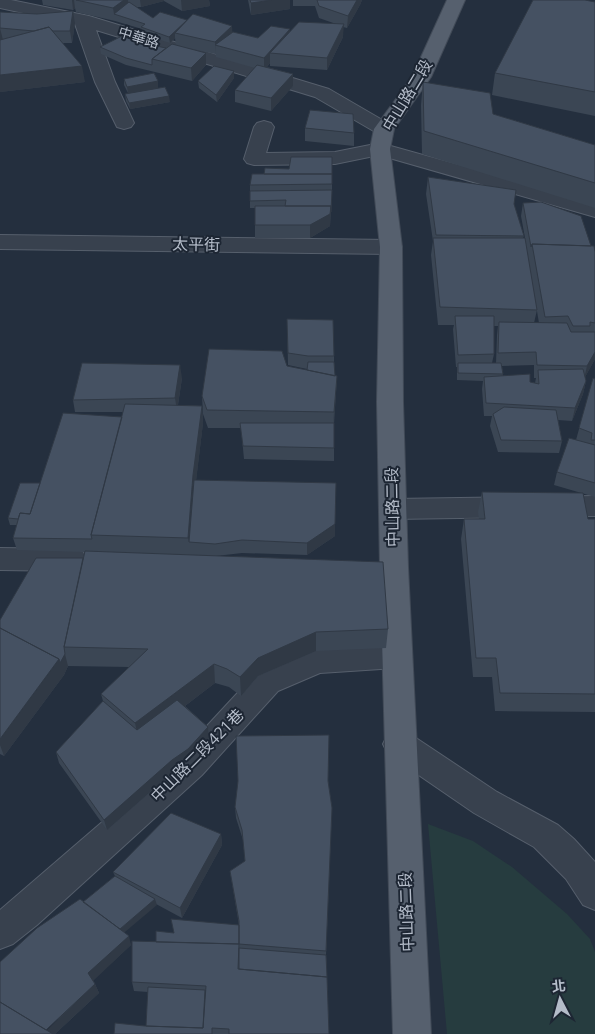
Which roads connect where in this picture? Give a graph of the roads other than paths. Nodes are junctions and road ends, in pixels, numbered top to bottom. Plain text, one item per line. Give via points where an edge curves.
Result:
1 (456, 0) edge
2 (0, 3) edge
3 (83, 20) junction
4 (124, 123) dead end
5 (264, 127) dead end
6 (382, 139) junction
7 (595, 210) edge
8 (0, 242) edge
9 (392, 247) junction
10 (595, 506) edge
11 (392, 509) junction
12 (0, 559) edge
13 (98, 561) edge
14 (364, 566) edge
15 (394, 567) junction
16 (396, 655) junction
17 (399, 744) junction
18 (595, 893) edge
19 (0, 932) edge
20 (412, 1034) edge

1 - 6 main road, 中山路二段 via 421,77
2 - 3 street, 中華路
3 - 4 street
3 - 6 street, 中華路 via 322,93
5 - 6 street via 254,159 335,158
6 - 7 street
6 - 9 main road, 中山路二段
8 - 9 street, 太平街
9 - 11 main road, 中山路二段
10 - 11 street
11 - 15 main road, 中山路二段
12 - 13 street
14 - 15 street
15 - 16 main road, 中山路二段
16 - 17 main road, 中山路二段
16 - 19 street, 中山路二段421巷 via 317,660 267,682 191,765
17 - 18 street via 480,799 541,832 569,857
17 - 20 main road, 中山路二段

